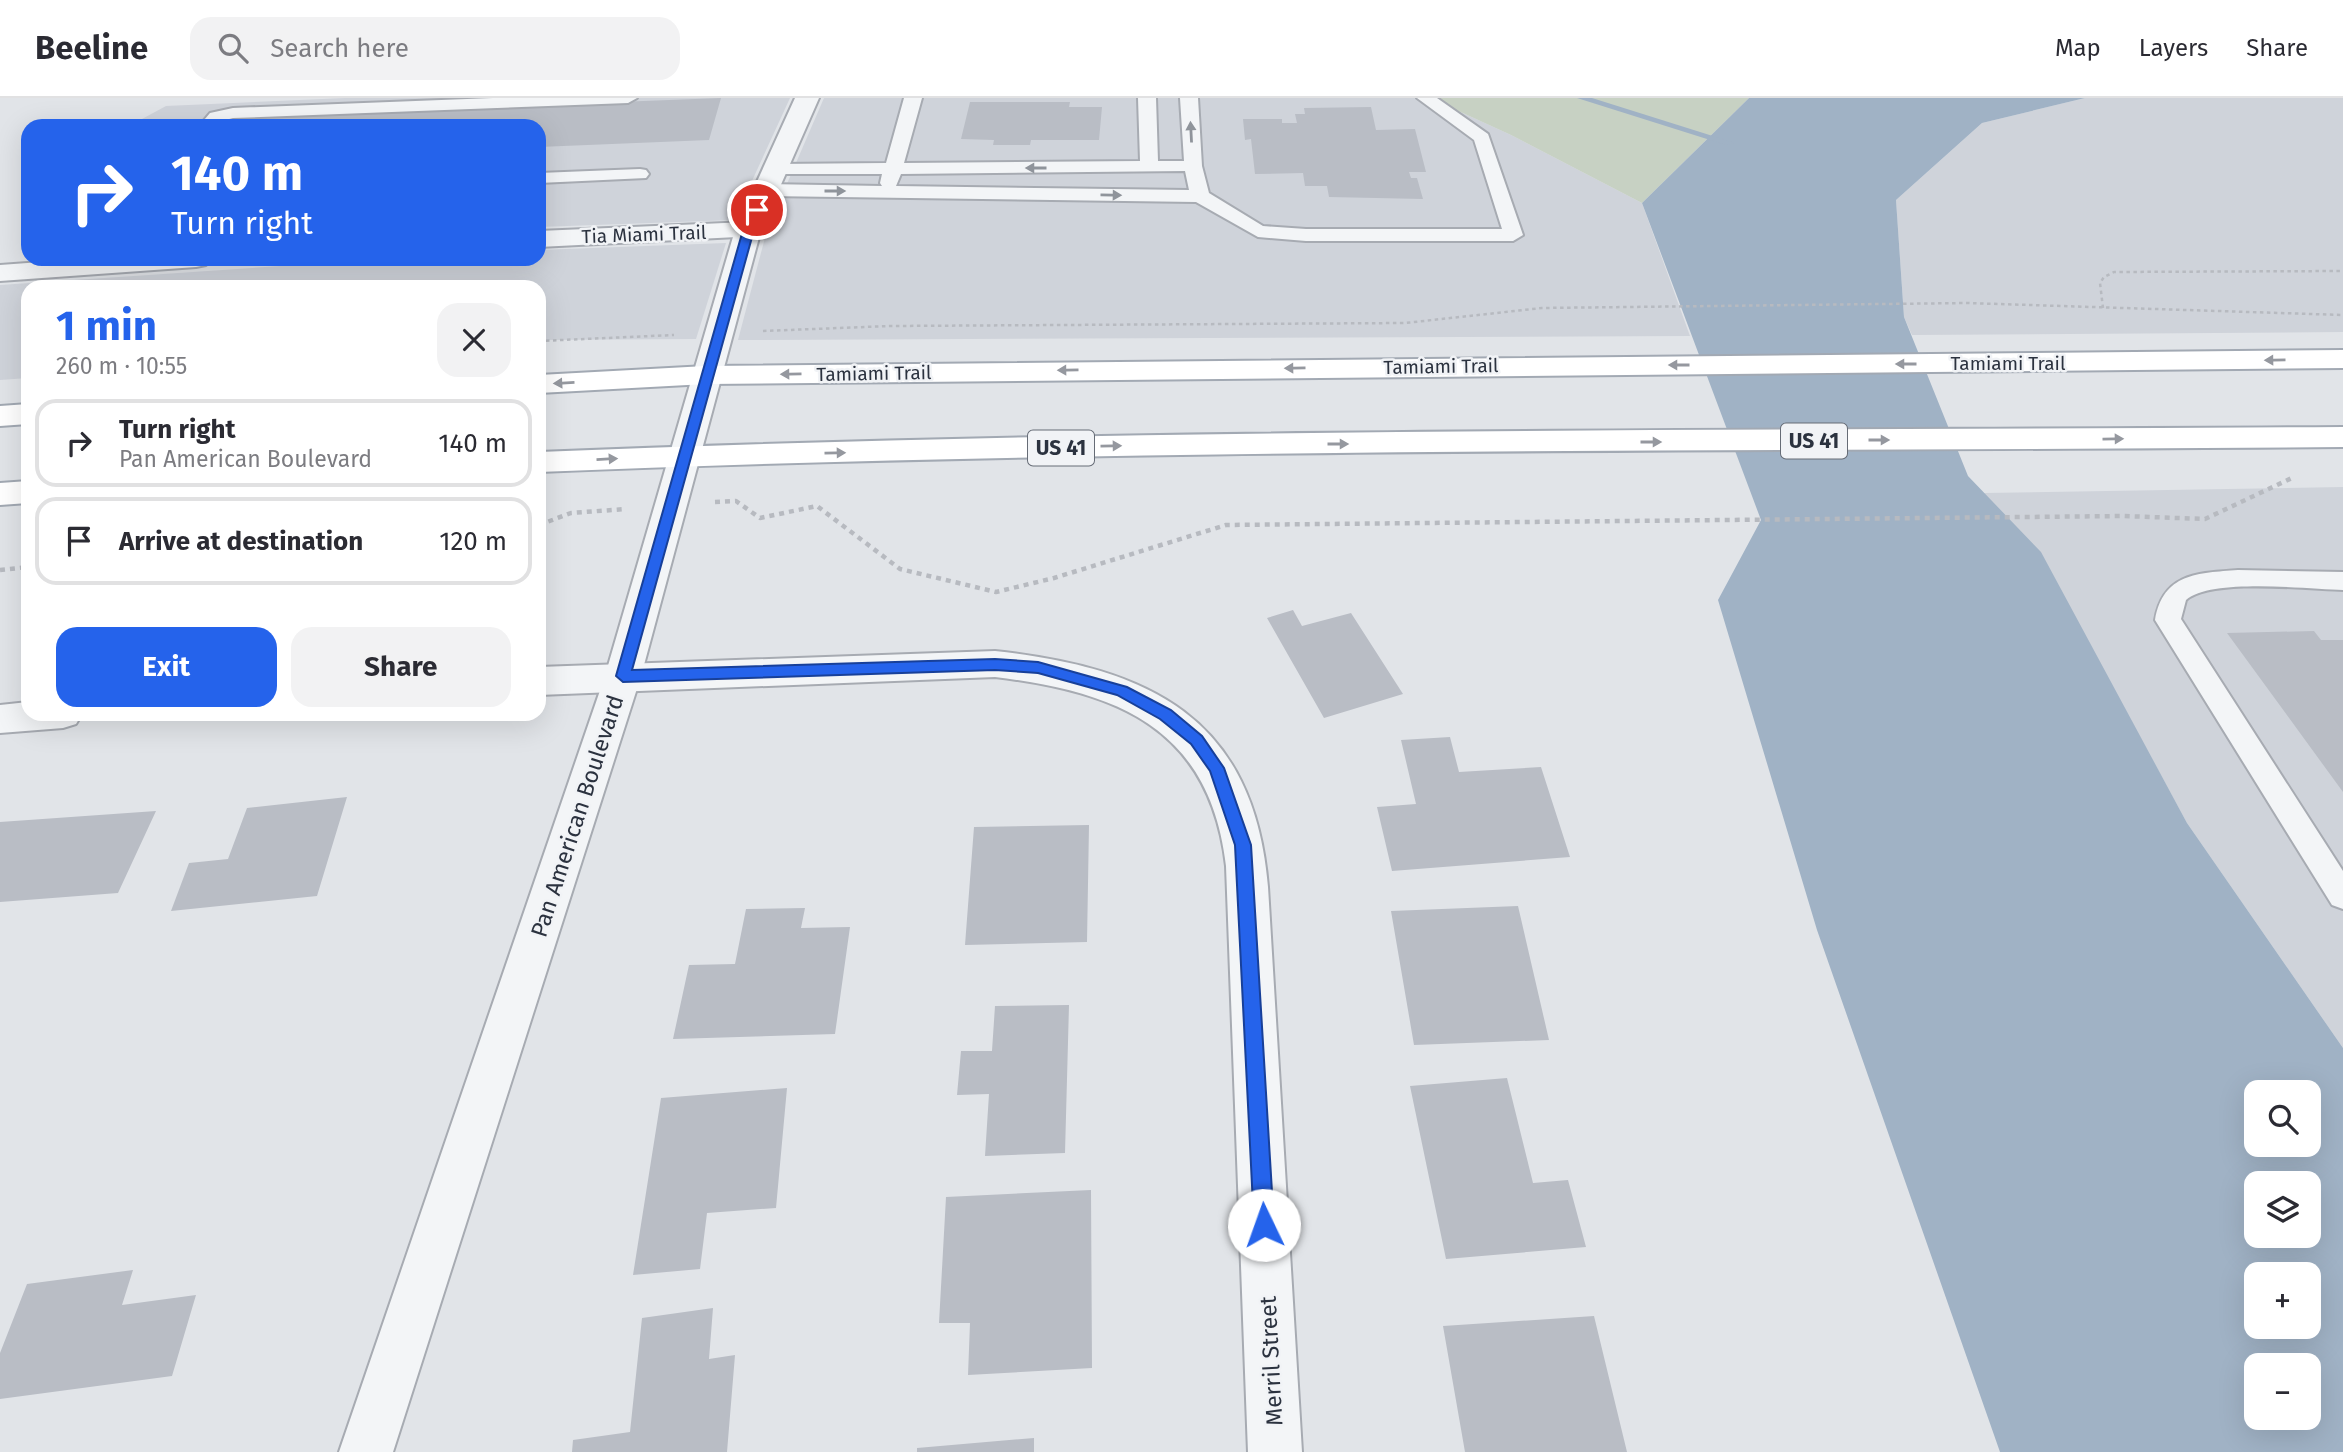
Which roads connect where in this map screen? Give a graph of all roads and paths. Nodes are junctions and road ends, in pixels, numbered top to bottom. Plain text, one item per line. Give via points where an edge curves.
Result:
1 (628, 98) edge
2 (807, 98) edge
3 (913, 98) edge
4 (1147, 98) edge
5 (1189, 98) edge
6 (1426, 98) edge
7 (214, 119) edge
8 (1193, 166) junction
9 (893, 168) junction
10 (1074, 168) junction
11 (1149, 168) junction
12 (640, 174) dead end
13 (546, 178) edge
14 (771, 180) junction
15 (887, 192) junction
16 (1069, 194) junction
17 (1200, 196) junction
18 (748, 230) junction
19 (546, 239) edge
20 (98, 266) edge
21 (2343, 271) edge
22 (0, 273) edge
23 (2103, 308) junction
24 (2343, 315) edge
25 (719, 333) junction
26 (546, 341) edge
27 (2343, 359) edge
28 (706, 375) junction
29 (546, 384) edge
30 (21, 414) edge
31 (0, 416) edge
32 (2343, 437) edge
33 (683, 456) junction
34 (546, 462) edge
35 (2303, 472) dead end
36 (21, 492) edge
37 (0, 494) edge
38 (671, 505) junction
39 (546, 522) edge
40 (21, 568) edge
41 (0, 570) edge
42 (2343, 582) edge
43 (623, 676) junction
44 (546, 681) edge
45 (21, 717) edge
46 (0, 719) edge
47 (2343, 896) edge
48 (366, 1452) edge
49 (1275, 1452) edge

1 - 7 lane via 233,113
2 - 14 street, Pan American Boulevard
3 - 9 lane
4 - 11 lane
8 -> 5 lane
6 - 17 lane via 1482,138 1513,235 1258,231
8 - 11 lane
8 - 17 lane
10 -> 9 lane
9 - 14 lane
9 - 15 lane
10 - 11 lane
10 - 16 lane
12 - 13 lane
14 -> 15 lane
14 - 18 street, Pan American Boulevard
15 - 16 lane
16 -> 17 lane
18 - 19 street, Tia Miami Trail
18 - 25 street, Pan American Boulevard
20 - 22 street
21 - 23 path via 2114,272 2099,283
23 - 24 path
23 - 25 path via 1967,303 1542,308 1405,323 890,326
25 - 26 path
25 - 28 street, Pan American Boulevard
27 -> 28 main road, Tamiami Trail
28 -> 29 main road, Tamiami Trail
28 - 33 street, Pan American Boulevard
30 - 31 main road
33 -> 32 main road, US 41 via 1142,446
34 -> 33 main road, US 41
33 - 38 street, Pan American Boulevard
35 - 38 path via 2205,519 1226,525 996,592 900,569 817,506 760,518 736,501
36 - 37 main road
38 - 39 path via 570,513
38 - 43 street, Pan American Boulevard
40 - 41 path
42 - 47 lane via 2213,580 2184,589 2170,602 2168,620
43 - 44 street, Merril Street
43 - 48 street, Pan American Boulevard
43 - 49 street, Merril Street via 995,664 1038,668 1122,691 1165,715 1196,740 1216,768 1243,845
45 - 46 street

